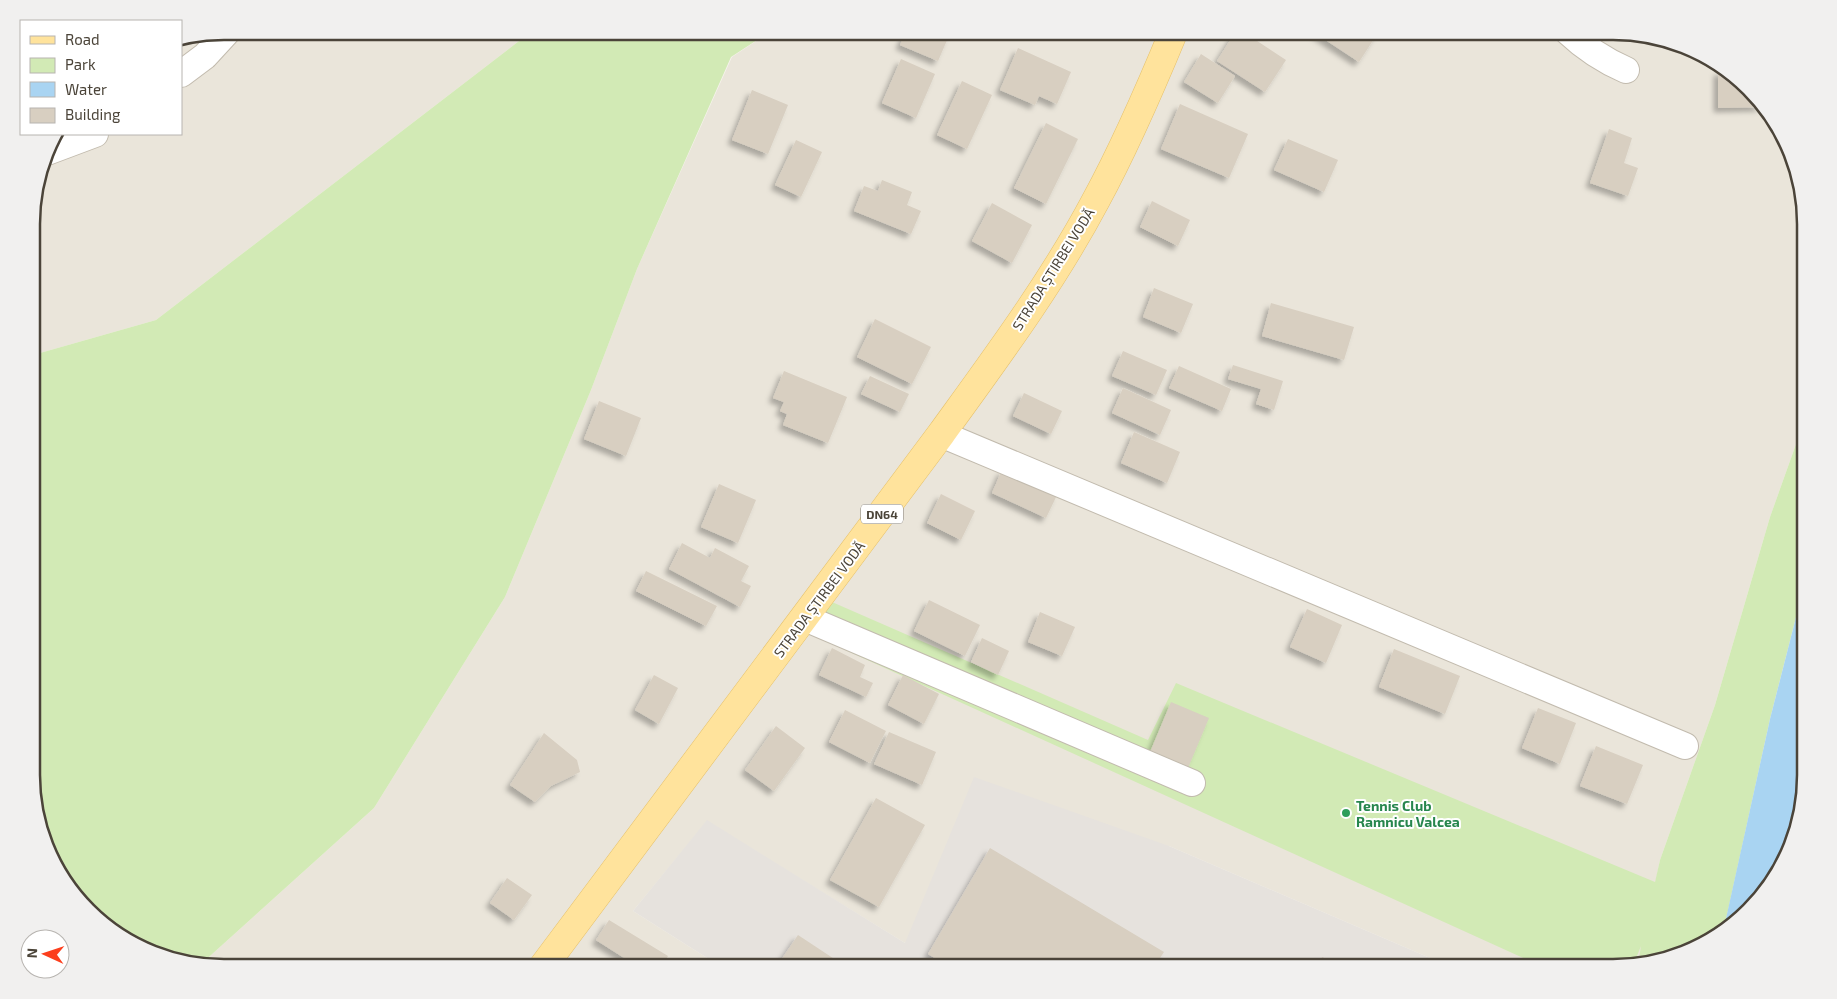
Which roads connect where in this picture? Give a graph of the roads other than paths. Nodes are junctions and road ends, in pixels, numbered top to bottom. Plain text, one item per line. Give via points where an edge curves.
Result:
1 (220, 40) edge
2 (1170, 40) edge
3 (1577, 40) edge
4 (1626, 70) dead end
5 (182, 73) edge
6 (92, 135) edge
7 (56, 149) edge
8 (941, 434) junction
9 (805, 618) junction
10 (1685, 746) dead end
11 (1192, 783) dead end
12 (549, 959) edge

1 - 5 street
2 - 8 main road, STRADA ȘTIRBEI VODĂ / DN64 via 1139,114 1072,242 1011,337
3 - 4 street via 1606,61
6 - 7 street
8 - 9 main road, STRADA ȘTIRBEI VODĂ / DN64
8 - 10 street
9 - 11 street
9 - 12 main road, STRADA ȘTIRBEI VODĂ / DN64

